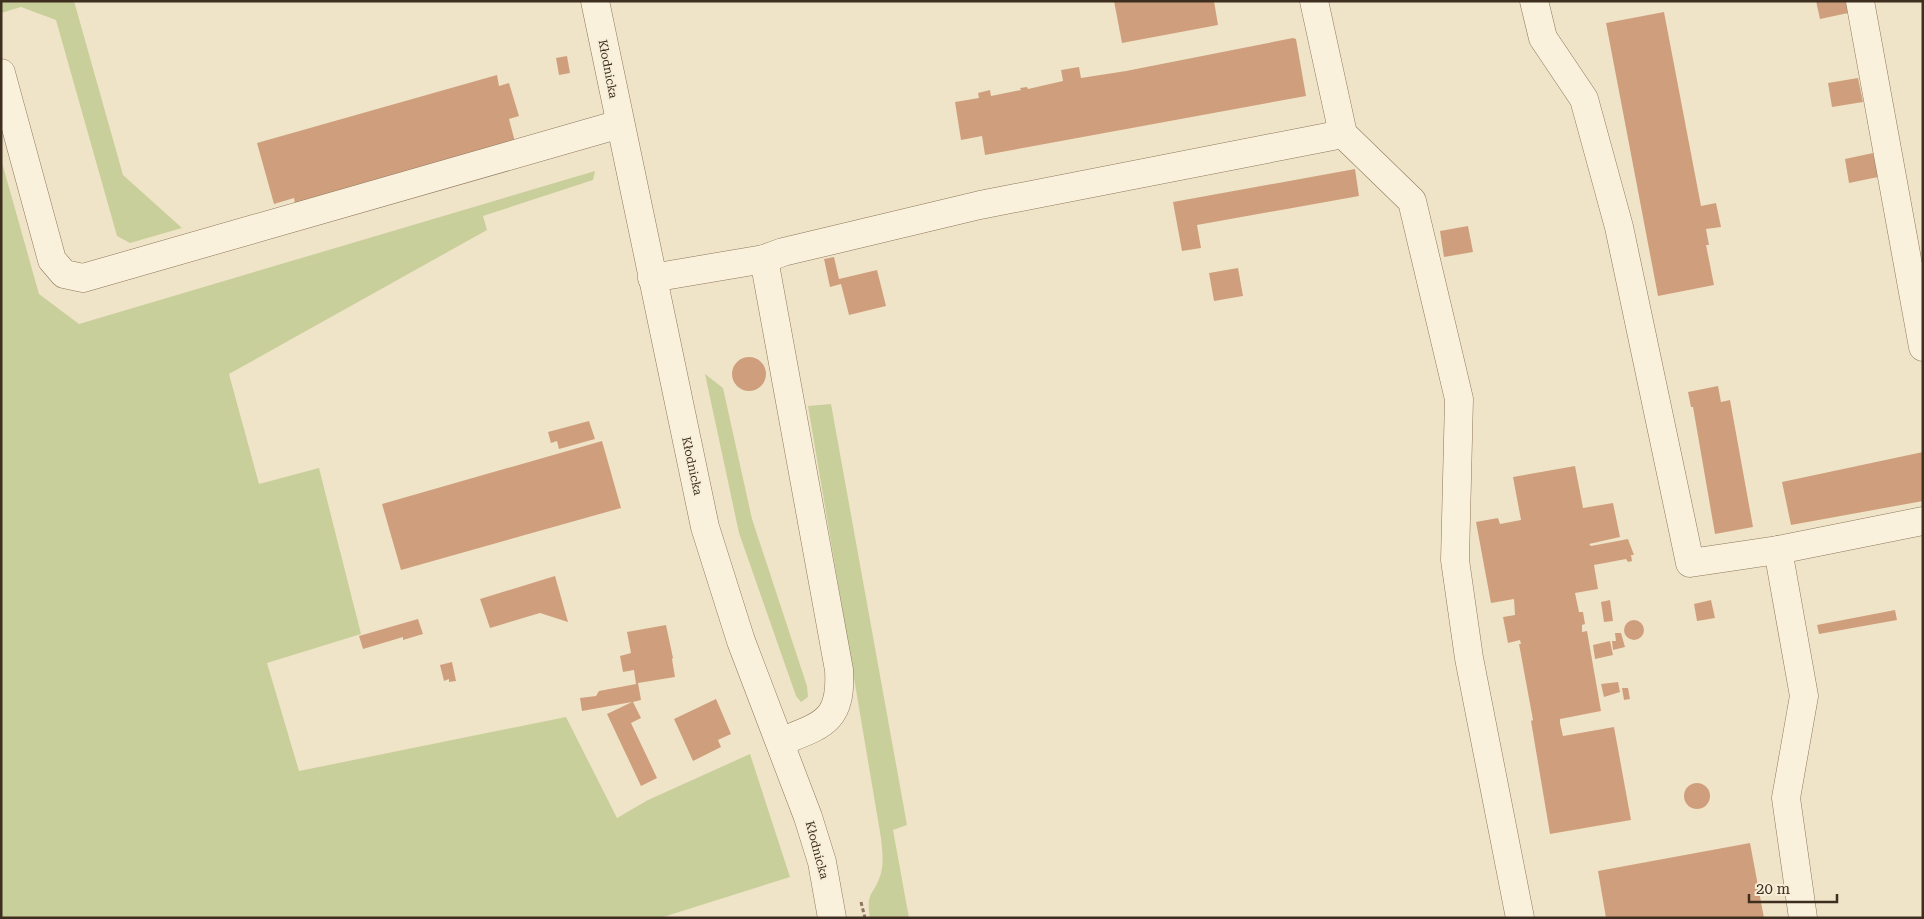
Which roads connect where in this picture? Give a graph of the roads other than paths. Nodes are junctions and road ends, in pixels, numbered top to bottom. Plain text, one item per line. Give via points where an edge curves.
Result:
1 (595, 1) edge
2 (1314, 1) edge
3 (1534, 1) edge
4 (1860, 1) edge
5 (1, 73) edge
6 (620, 124) junction
7 (1343, 134) junction
8 (764, 259) junction
9 (652, 278) junction
10 (1923, 348) edge
11 (1923, 521) edge
12 (1778, 550) junction
13 (780, 742) junction
14 (832, 918) edge
15 (1520, 918) edge
16 (1803, 918) edge

1 - 6 street, Kłodnicka
2 - 7 street
3 - 12 street via 1543,38 1584,99 1619,227 1690,563
4 - 10 street
5 - 6 street via 52,260 64,274 83,278
6 - 9 street, Kłodnicka
7 - 8 street via 980,205
7 - 15 street via 1412,201 1459,400 1455,560 1468,658
8 - 9 street
8 - 13 street via 840,685 834,709 823,723
9 - 13 street, Kłodnicka via 705,526 741,641
11 - 12 street
12 - 16 street via 1804,696 1786,798
13 - 14 street, Kłodnicka via 822,862

